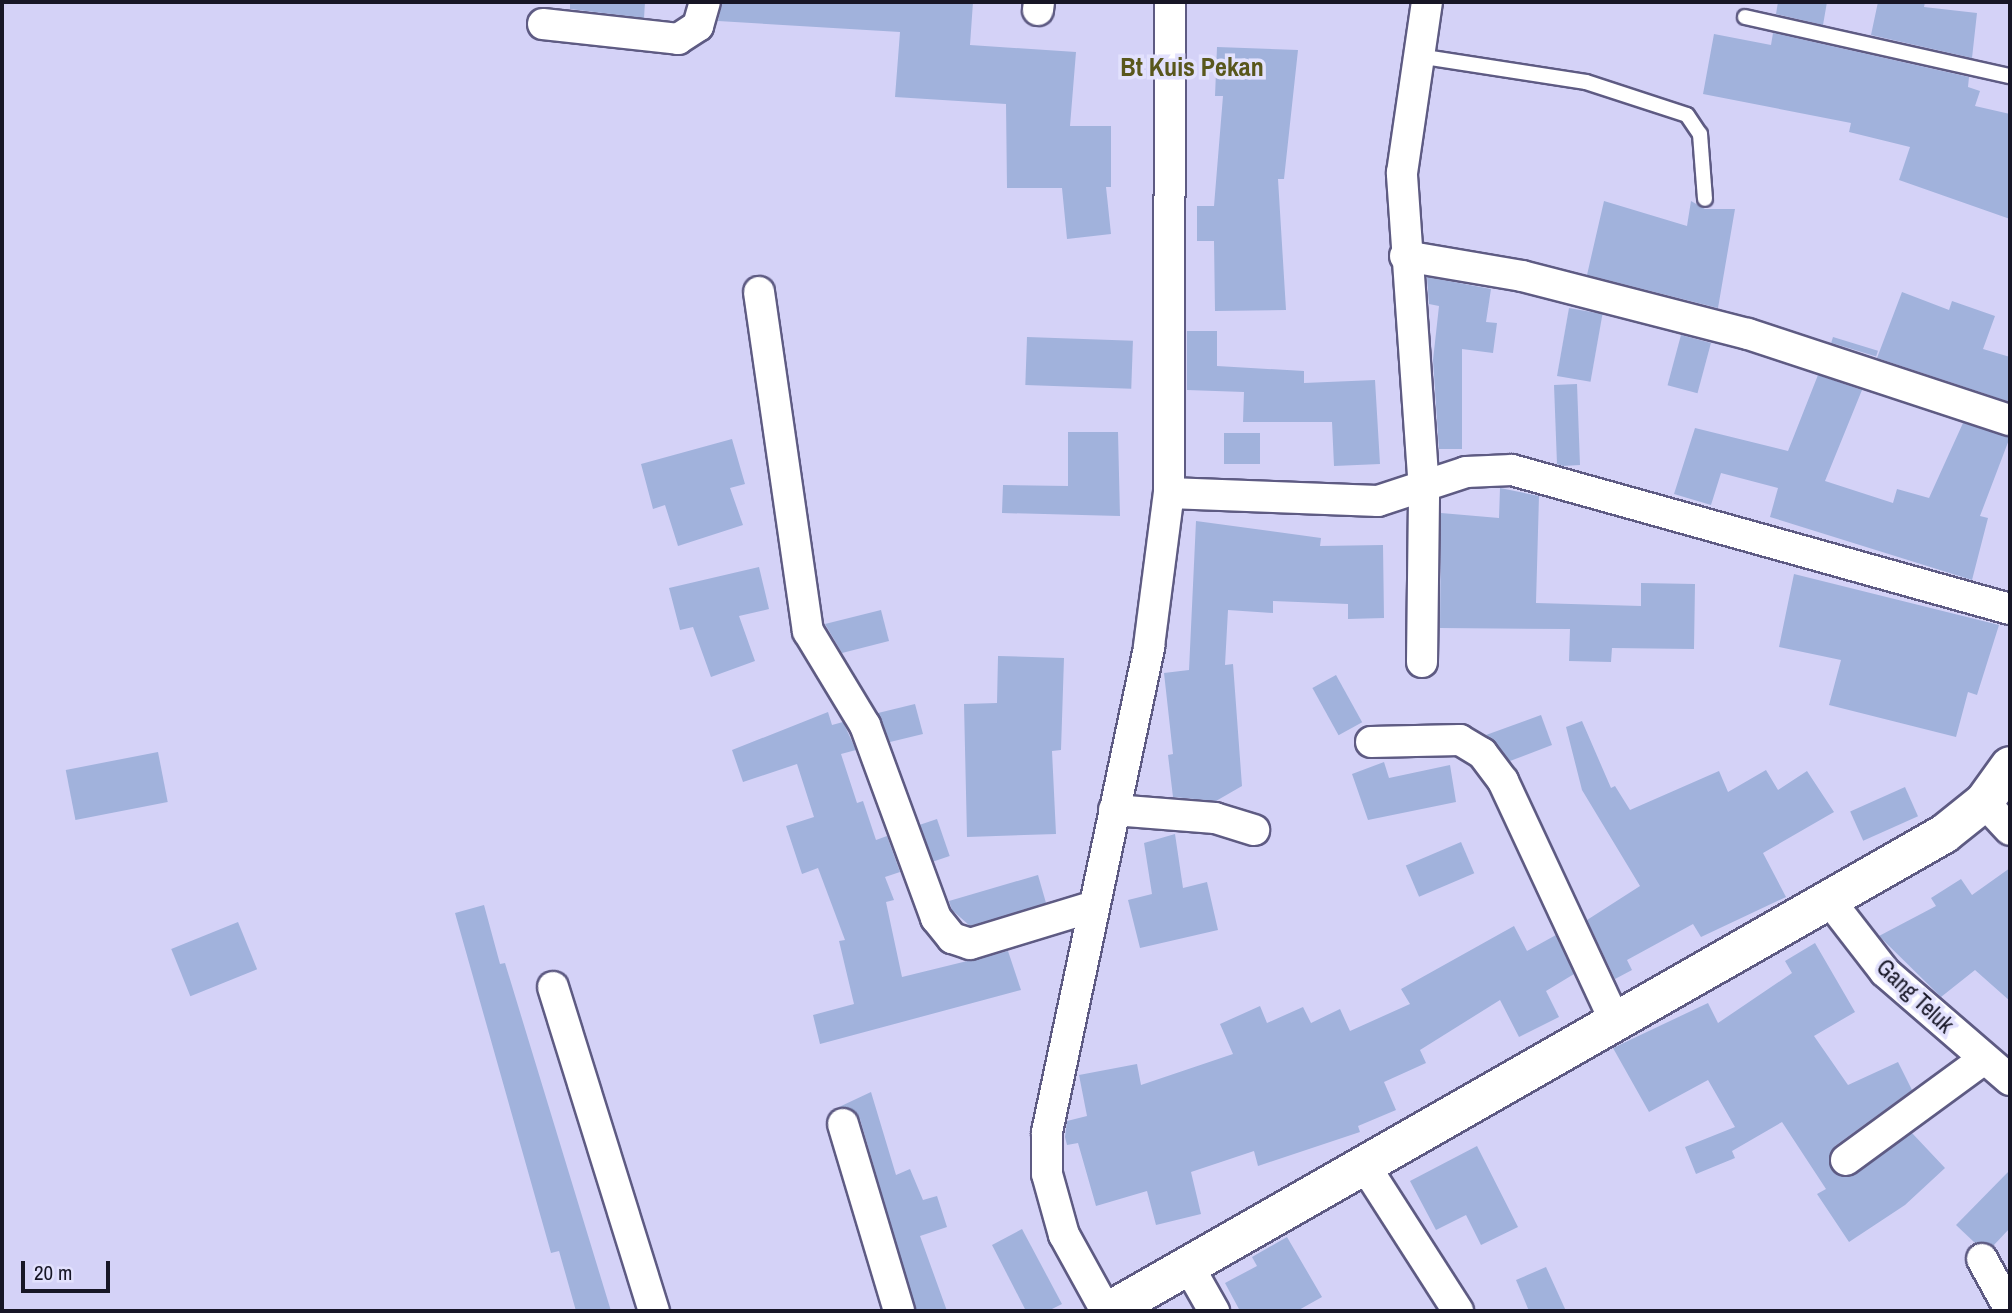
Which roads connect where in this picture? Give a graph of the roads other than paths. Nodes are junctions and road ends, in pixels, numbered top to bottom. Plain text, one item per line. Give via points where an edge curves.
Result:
1 (705, 2) edge
2 (1170, 2) edge
3 (1427, 2) edge
4 (1745, 17) dead end
5 (543, 24) dead end
6 (1418, 56) junction
7 (2010, 76) edge
8 (1705, 199) dead end
9 (1405, 256) junction
10 (759, 292) dead end
11 (2010, 420) edge
12 (1424, 490) junction
13 (1169, 493) junction
14 (2010, 609) edge
15 (1422, 662) dead end
16 (1371, 743) dead end
17 (2010, 766) edge
18 (1984, 802) junction
19 (1114, 810) junction
20 (1254, 830) dead end
21 (2010, 830) edge
22 (1830, 901) junction
23 (1093, 907) junction
24 (553, 988) dead end
25 (1614, 1019) junction
26 (1984, 1059) junction
27 (2010, 1080) edge
28 (843, 1124) dead end
29 (1846, 1160) dead end
30 (1365, 1166) junction
31 (1982, 1259) dead end
32 (1189, 1267) junction
33 (2010, 1310) edge
34 (654, 1311) edge
35 (899, 1311) edge
36 (1107, 1311) edge
37 (1214, 1311) edge
38 (1458, 1311) edge

1 - 5 street via 698,26 678,39
2 - 13 street
3 - 6 street
4 - 7 lane
6 - 8 lane via 1586,82 1687,115 1700,134
6 - 9 street via 1402,173
9 - 11 street via 1522,276 1748,334
9 - 12 street
10 - 23 street via 808,631 865,724 936,918 951,939 970,944
12 - 13 street via 1378,501
12 - 14 street via 1466,472 1535,473
12 - 15 street
13 - 19 street via 1149,646
16 - 25 street via 1460,740 1482,753 1503,781
17 - 18 street
18 - 21 street
18 - 22 street via 1944,834
19 - 20 street via 1215,818
19 - 23 street
22 - 25 street
22 - 26 street, Gang Teluk via 1885,972
23 - 36 street via 1050,1101 1047,1174 1064,1236
24 - 34 street
25 - 30 street
26 - 27 street, Gang Teluk
26 - 29 street
28 - 35 street
30 - 32 street
30 - 38 street
31 - 33 street
32 - 36 street
32 - 37 street

